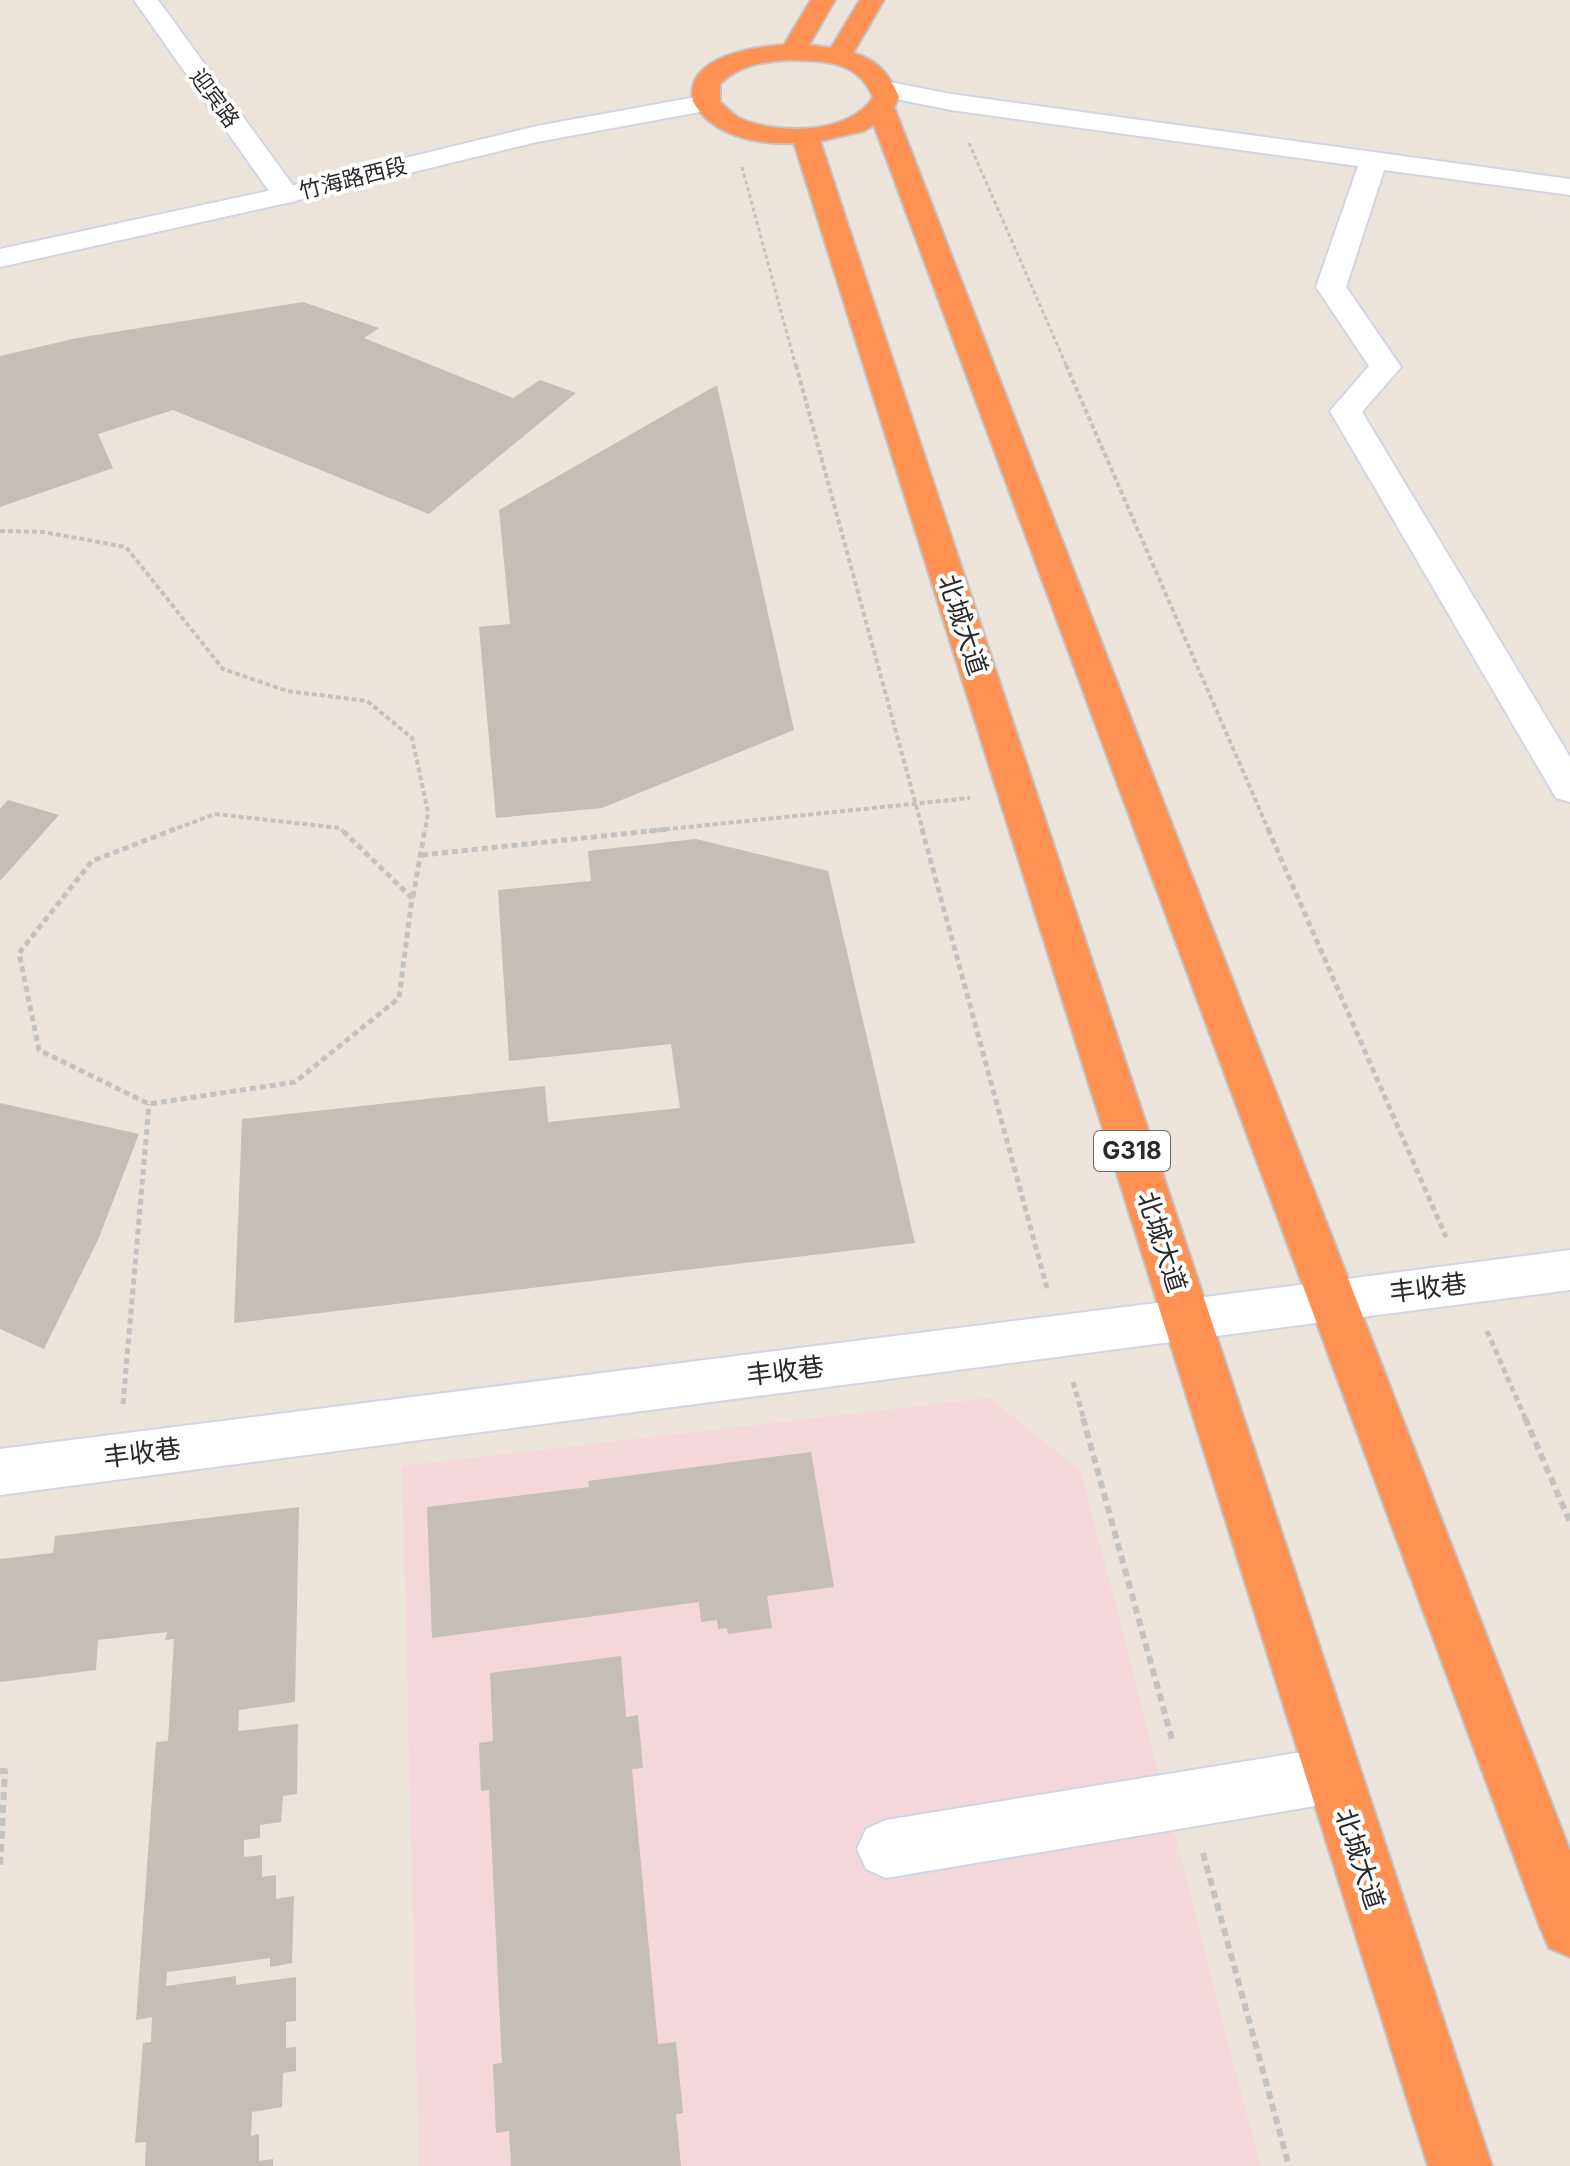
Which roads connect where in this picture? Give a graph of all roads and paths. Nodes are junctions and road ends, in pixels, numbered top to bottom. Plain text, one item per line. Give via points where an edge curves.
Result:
1 (146, 0) edge
2 (823, 0) edge
3 (872, 0) edge
4 (792, 52) junction
5 (838, 57) junction
6 (883, 98) junction
7 (951, 102) junction
8 (707, 103) junction
9 (731, 123) junction
10 (805, 136) junction
11 (1374, 159) junction
12 (1570, 187) edge
13 (286, 195) junction
14 (0, 258) edge
15 (0, 531) edge
16 (1570, 789) edge
17 (1017, 793) junction
18 (915, 804) junction
19 (422, 855) junction
20 (412, 898) junction
21 (149, 1104) junction
22 (1570, 1270) edge
23 (1466, 1283) junction
24 (1331, 1301) junction
25 (1186, 1319) junction
26 (1060, 1335) junction
27 (119, 1456) junction
28 (0, 1472) edge
29 (1570, 1522) edge
30 (0, 1771) edge
31 (1333, 1775) junction
32 (1188, 1799) junction
33 (886, 1849) dead end
34 (0, 1867) edge
35 (1570, 1927) edge
36 (1289, 2166) edge
37 (1460, 2166) edge

1 - 13 street, 迎宾路
2 - 4 highway
3 - 5 highway
4 - 5 highway
4 - 8 highway via 762,54 724,68 705,88
5 - 6 highway via 865,67 882,81
6 - 7 street
6 - 10 highway via 857,124
6 - 24 highway
7 - 11 street
7 - 23 path
8 - 9 highway
8 - 13 street, 竹海路西段 via 537,134
9 - 10 highway via 757,132
9 - 18 path
10 - 17 highway, 北城大道 / G318
11 - 12 street
11 - 16 street via 1331,287 1385,367 1346,411
13 - 14 street, 竹海路西段
15 - 19 path via 43,532 126,547 223,669 287,691 367,701 412,738 428,812
17 - 18 path
17 - 25 highway, 北城大道 / G318
18 - 19 path
18 - 26 path
19 - 20 path
20 - 21 path via 399,998 295,1082
20 - 21 path via 340,828 215,814 92,861 19,953 39,1050
21 - 27 path
22 - 23 street, 丰收巷
23 - 24 street, 丰收巷
23 - 29 path
24 - 25 street, 丰收巷
24 - 35 highway
25 - 26 street, 丰收巷
25 - 31 highway, 北城大道 / G318
26 - 27 street, 丰收巷
26 - 32 path
27 - 28 street, 丰收巷
30 - 34 path via 5,1771
31 - 32 street
31 - 37 highway, 北城大道 / G318
32 - 33 street
32 - 36 path

